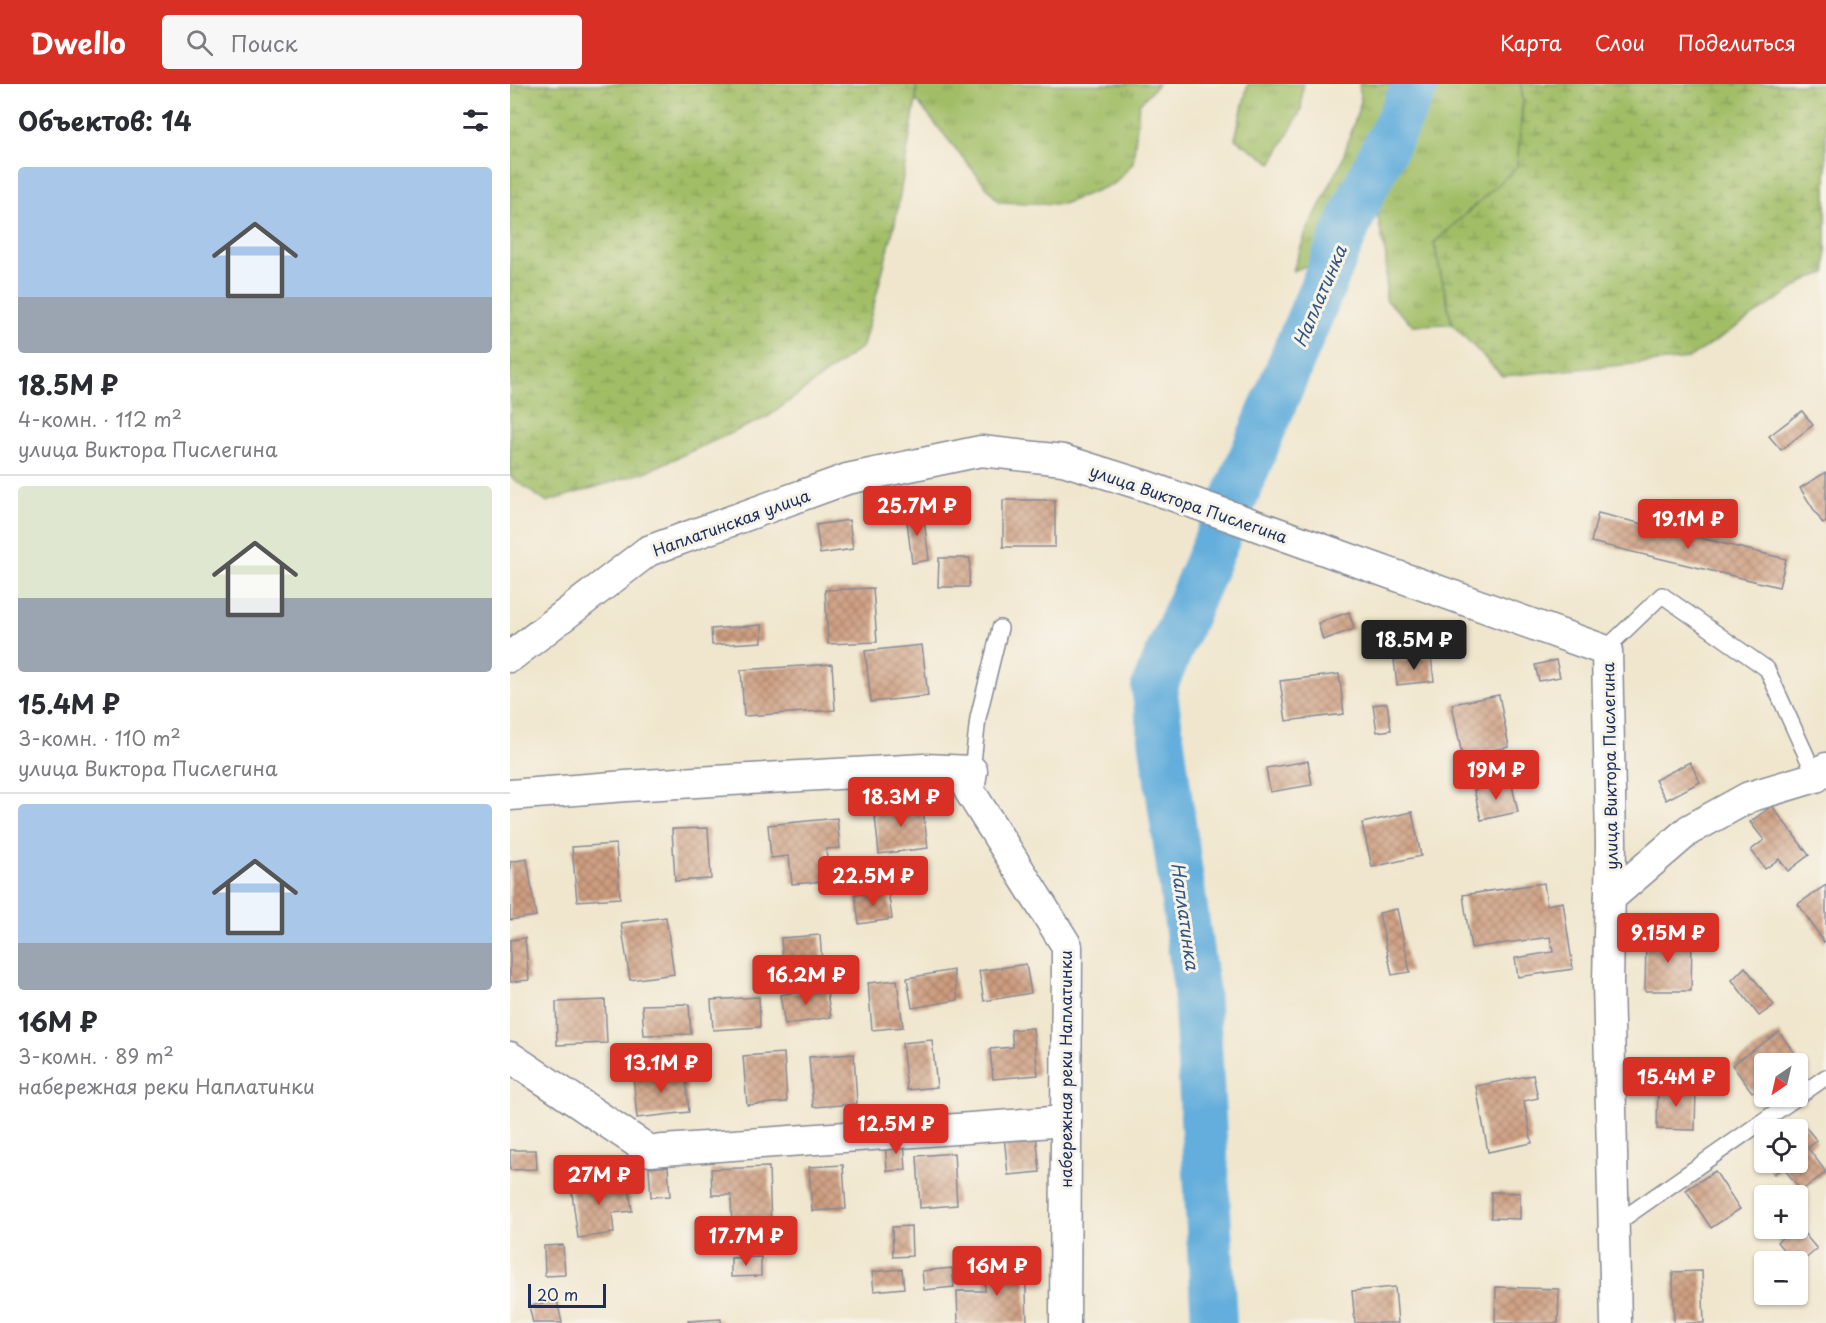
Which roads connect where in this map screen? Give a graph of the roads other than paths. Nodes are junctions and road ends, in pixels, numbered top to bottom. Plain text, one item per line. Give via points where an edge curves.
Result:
1 (981, 451) joint
2 (1000, 628) dead end
3 (1607, 651) junction
4 (510, 657) edge
5 (972, 771) junction
6 (1823, 779) edge
7 (510, 795) edge
8 (1610, 898) junction
9 (510, 1057) edge
10 (1826, 1077) edge
11 (1066, 1121) junction
12 (1614, 1225) junction
13 (1065, 1323) edge
14 (1616, 1323) edge

1 - 3 street, улица Виктора Пислегина via 1063,460 1146,486
1 - 4 street, Наплатинская улица via 847,479 648,551
2 - 5 lane via 978,718
3 - 6 lane via 1662,595 1767,669
3 - 8 street, улица Виктора Пислегина
5 - 7 street via 924,769
5 - 11 street, набережная реки Наплатинки via 969,790 1067,946
6 - 8 street via 1749,797 1689,830
8 - 12 street, улица Виктора Пислегина via 1608,982
9 - 11 street via 650,1151
10 - 12 lane
11 - 13 street, набережная реки Наплатинки
12 - 14 street, улица Виктора Пислегина

